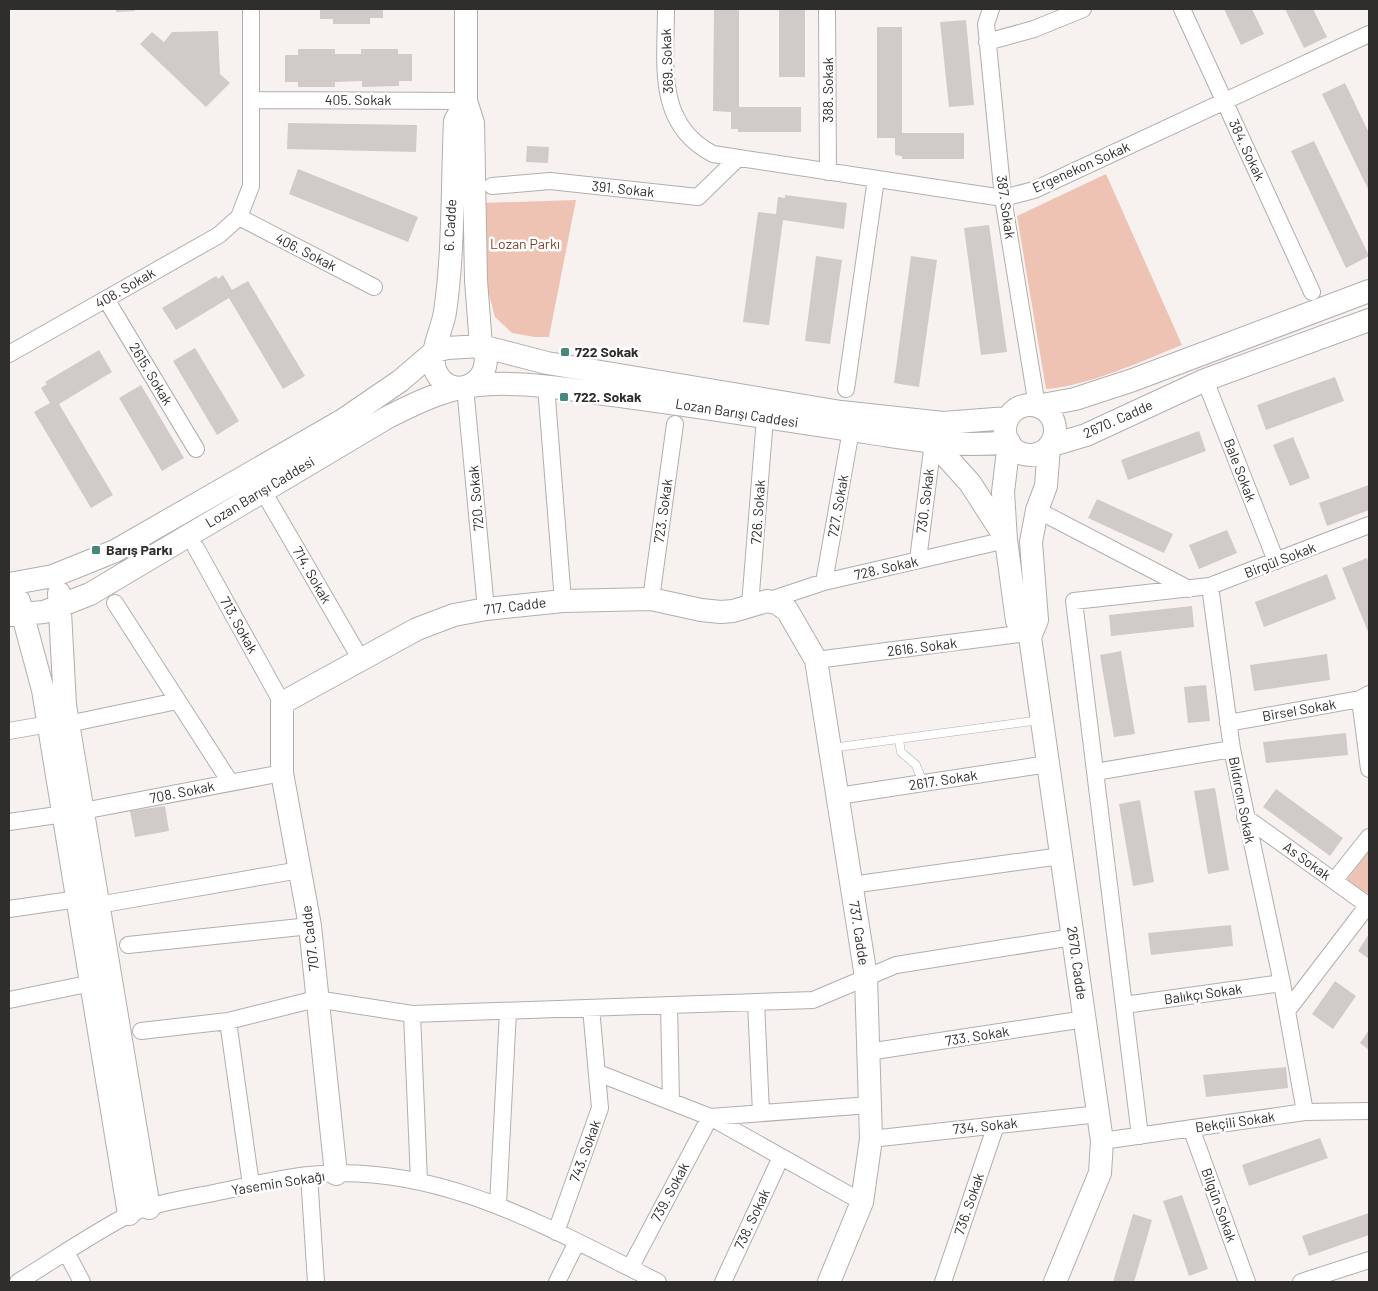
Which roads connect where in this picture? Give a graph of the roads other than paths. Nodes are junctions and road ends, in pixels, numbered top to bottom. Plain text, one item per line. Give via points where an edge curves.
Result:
1 (251, 9) edge
2 (466, 9) edge
3 (666, 9) edge
4 (827, 9) edge
5 (991, 9) edge
6 (1083, 9) edge
7 (1182, 9) edge
8 (1369, 34) edge
9 (987, 42) junction
10 (251, 100) junction
11 (466, 101) junction
12 (1224, 101) junction
13 (713, 154) joint
14 (738, 158) junction
15 (828, 172) junction
16 (876, 179) junction
17 (492, 186) dead end
18 (1003, 198) junction
19 (239, 217) junction
20 (374, 287) dead end
21 (1369, 291) edge
22 (1312, 292) dead end
23 (106, 299) junction
24 (1369, 320) edge
25 (481, 346) junction
26 (435, 351) junction
27 (9, 354) edge
28 (1204, 380) junction
29 (546, 386) junction
30 (465, 387) junction
31 (846, 389) dead end
32 (1037, 406) junction
33 (765, 418) junction
34 (1008, 418) junction
35 (675, 424) dead end
36 (851, 430) junction
37 (933, 442) junction
38 (1009, 442) junction
39 (1049, 446) junction
40 (196, 449) dead end
41 (263, 491) junction
42 (1037, 510) junction
43 (1369, 525) edge
44 (1006, 540) junction
45 (196, 548) dead end
46 (918, 560) junction
47 (1276, 561) junction
48 (52, 576) junction
49 (824, 582) junction
50 (14, 583) edge
51 (1210, 586) junction
52 (1188, 589) junction
53 (651, 599) junction
54 (563, 600) junction
55 (115, 603) dead end
56 (759, 603) junction
57 (59, 607) junction
58 (486, 609) junction
59 (16, 615) edge
60 (1028, 635) junction
61 (360, 658) junction
62 (816, 660) junction
63 (1365, 697) edge
64 (177, 701) junction
65 (282, 703) junction
66 (1042, 720) junction
67 (1228, 723) junction
68 (58, 724) junction
69 (9, 731) edge
70 (899, 740) junction
71 (830, 748) junction
72 (1232, 749) junction
73 (1048, 764) junction
74 (1369, 769) edge
75 (282, 772) junction
76 (1095, 772) junction
77 (230, 782) junction
78 (923, 783) junction
79 (838, 796) junction
80 (73, 812) junction
81 (1245, 817) junction
82 (9, 822) edge
83 (1369, 836) edge
84 (1061, 856) junction
85 (300, 870) junction
86 (1334, 881) junction
87 (851, 884) junction
88 (88, 902) junction
89 (1369, 906) edge
90 (9, 909) edge
91 (310, 926) junction
92 (1073, 936) junction
93 (128, 945) dead end
94 (866, 977) junction
95 (92, 983) junction
96 (1282, 983) junction
97 (316, 999) junction
98 (9, 1000) edge
99 (756, 1002) junction
100 (669, 1005) junction
101 (1124, 1005) junction
102 (591, 1008) junction
103 (508, 1011) junction
104 (1287, 1011) junction
105 (412, 1014) junction
106 (1085, 1019) junction
107 (228, 1021) junction
108 (141, 1031) dead end
109 (868, 1052) junction
110 (598, 1073) junction
111 (671, 1101) junction
112 (870, 1105) junction
113 (1369, 1111) edge
114 (1305, 1112) junction
115 (761, 1113) junction
116 (1098, 1114) junction
117 (710, 1117) junction
118 (996, 1125) junction
119 (1191, 1128) junction
120 (1140, 1136) junction
121 (871, 1139) junction
122 (1102, 1141) junction
123 (781, 1157) junction
124 (336, 1174) junction
125 (309, 1175) junction
126 (418, 1180) junction
127 (251, 1185) junction
128 (862, 1202) junction
129 (498, 1205) junction
130 (139, 1211) junction
131 (556, 1232) junction
132 (577, 1242) junction
133 (66, 1252) junction
134 (1369, 1260) edge
135 (630, 1268) junction
136 (18, 1282) edge
137 (82, 1282) edge
138 (316, 1282) edge
139 (557, 1282) edge
140 (658, 1282) edge
141 (723, 1282) edge
142 (829, 1282) edge
143 (943, 1282) edge
144 (1055, 1282) edge
145 (1247, 1282) edge
146 (1301, 1282) edge

1 - 10 street
2 - 11 main road, 6. Cadde
3 - 13 street, 369. Sokak via 666,93 683,132 696,146
4 - 15 street, 388. Sokak
5 - 9 street, 387. Sokak via 986,24
6 - 9 street via 1034,29
7 - 12 street, 384. Sokak
8 - 12 street, Ergenekon Sokak
9 - 18 street, 387. Sokak
10 - 11 street, 405. Sokak
10 - 19 street via 251,186
11 - 25 main road, 6. Cadde via 473,123 476,280
11 - 26 main road, 6. Cadde via 455,121 445,305
12 - 18 street, Ergenekon Sokak via 1034,190
12 - 22 street, 384. Sokak
13 - 14 street, Ergenekon Sokak
14 - 15 street, Ergenekon Sokak
14 - 17 street, 391. Sokak via 698,197 550,181
15 - 16 street, Ergenekon Sokak
16 - 18 street, Ergenekon Sokak
16 - 31 street
18 - 32 street, 387. Sokak
19 - 20 street, 406. Sokak
19 - 23 street, 408. Sokak via 219,234
21 - 32 main road, 2670. Cadde via 1133,380 1075,399
23 - 27 street, 408. Sokak
23 - 40 street, 2615. Sokak
24 - 28 main road, 2670. Cadde
25 - 26 main road, Lozan Barışı Caddesi
25 - 30 main road, Lozan Barışı Caddesi via 487,357 484,373 480,380
25 - 34 main road, Lozan Barışı Caddesi via 547,363 841,412 943,423
26 - 30 main road, Lozan Barışı Caddesi via 434,367 443,381
26 - 48 main road, Lozan Barışı Caddesi via 400,381 343,420 116,551
28 - 39 main road, 2670. Cadde via 1086,435
28 - 47 street, Bale Sokak
29 - 30 main road, Lozan Barışı Caddesi
29 - 33 main road, Lozan Barışı Caddesi
29 - 54 street
30 - 41 main road, Lozan Barışı Caddesi via 421,401 388,417
30 - 58 street, 720. Sokak
32 - 34 main road via 1018,408
32 - 39 main road via 1046,410 1054,423 1055,431
33 - 36 main road, Lozan Barışı Caddesi
33 - 56 street, 726. Sokak
34 - 38 main road via 1006,434
35 - 53 street, 723. Sokak
36 - 37 main road, Lozan Barışı Caddesi
36 - 49 street, 727. Sokak
37 - 38 main road, Lozan Barışı Caddesi via 978,446
37 - 44 main road via 970,484
37 - 46 street, 730. Sokak
38 - 39 main road via 1020,452 1028,454 1043,451
38 - 44 main road, 2670. Cadde via 1003,492
39 - 42 main road, 2670. Cadde via 1046,486
41 - 57 main road, Lozan Barışı Caddesi via 90,594
41 - 61 street, 714. Sokak
42 - 52 street
42 - 60 main road, 2670. Cadde via 1031,542 1037,620
43 - 47 street, Birgül Sokak
44 - 46 street, 728. Sokak
44 - 60 main road, 2670. Cadde via 1017,621
45 - 65 street, 713. Sokak
46 - 49 street, 728. Sokak
47 - 51 street, Birgül Sokak
48 - 50 main road, Lozan Barışı Caddesi
48 - 57 main road via 57,585
49 - 56 street, 728. Sokak
50 - 59 main road, Lozan Barışı Caddesi via 19,602
51 - 52 street, Birgül Sokak
51 - 67 street, Bıldırcın Sokak
52 - 76 street, Birgül Sokak via 1074,601
53 - 54 main road, 717. Cadde
53 - 56 main road, 717. Cadde via 721,612
54 - 58 main road, 717. Cadde
55 - 64 street
56 - 62 main road, 737. Cadde via 776,603 787,610
57 - 59 main road, Lozan Barışı Caddesi
57 - 68 main road
58 - 61 main road, 717. Cadde via 434,621
59 - 68 main road via 36,656
60 - 62 street, 2616. Sokak
60 - 66 main road, 2670. Cadde
61 - 65 main road, 717. Cadde
62 - 71 main road, 737. Cadde
63 - 67 street, Birsel Sokak
63 - 74 street
64 - 68 street
64 - 77 street
65 - 75 main road, 707. Cadde
66 - 70 lane
66 - 73 main road, 2670. Cadde
67 - 72 street, Bıldırcın Sokak
68 - 69 street
68 - 80 main road
70 - 71 lane
70 - 78 lane via 902,752 916,765
71 - 79 main road, 737. Cadde
72 - 76 street
72 - 81 street, Bıldırcın Sokak
73 - 78 street, 2617. Sokak
73 - 84 main road, 2670. Cadde
75 - 77 street, 708. Sokak
75 - 85 main road, 707. Cadde
76 - 101 street
77 - 80 street, 708. Sokak
78 - 79 street, 2617. Sokak
79 - 87 main road, 737. Cadde
80 - 82 street, 708. Sokak
80 - 88 main road
81 - 86 street, As Sokak
81 - 96 street, Bıldırcın Sokak
83 - 86 street
84 - 87 street
84 - 92 main road, 2670. Cadde
85 - 88 street
85 - 91 main road, 707. Cadde
86 - 89 street, As Sokak
87 - 94 main road, 737. Cadde
88 - 90 street
88 - 95 main road
88 - 130 main road
89 - 104 street
91 - 93 street
91 - 97 main road, 707. Cadde
92 - 94 street via 896,965
92 - 106 main road, 2670. Cadde
94 - 99 street via 813,1000
94 - 109 main road, 737. Cadde
95 - 98 street
95 - 130 main road
96 - 101 street, Balıkçı Sokak
96 - 104 street, Bıldırcın Sokak
97 - 105 street
97 - 107 street
97 - 124 main road, 707. Cadde
99 - 100 street
99 - 115 street
100 - 102 street
100 - 111 street
101 - 120 street
102 - 103 street
102 - 110 street, 743. Sokak
103 - 105 street
103 - 129 street
104 - 114 street, Bıldırcın Sokak
105 - 126 street
106 - 109 street, 733. Sokak
106 - 116 main road, 2670. Cadde
107 - 108 street
107 - 127 street
109 - 112 main road, 737. Cadde
110 - 111 street
110 - 131 street, 743. Sokak via 598,1116
111 - 117 street
112 - 115 street
112 - 121 main road, 737. Cadde
113 - 114 street, Bekçili Sokak
114 - 119 street, Bekçili Sokak
115 - 117 street
116 - 118 street, 734. Sokak
116 - 122 main road, 2670. Cadde
117 - 123 street
117 - 135 street, 739. Sokak
118 - 121 street, 734. Sokak
118 - 143 street, 736. Sokak
119 - 120 street, Bekçili Sokak
119 - 145 street, Bilgün Sokak
120 - 122 street, Bekçili Sokak
121 - 128 main road, 737. Cadde
122 - 144 main road, 2670. Cadde via 1100,1173
123 - 128 street
123 - 141 street, 738. Sokak
124 - 125 street, Yasemin Sokağı
124 - 126 street, Yasemin Sokağı
125 - 127 street, Yasemin Sokağı
125 - 138 street
126 - 129 street, Yasemin Sokağı
127 - 130 street, Yasemin Sokağı
128 - 142 main road, 737. Cadde
129 - 131 street, Yasemin Sokağı
130 - 133 street, Yasemin Sokağı
131 - 132 street, Yasemin Sokağı
132 - 135 street, Yasemin Sokağı
132 - 139 street
133 - 136 street, Yasemin Sokağı
133 - 137 street
134 - 146 street
135 - 140 street, Yasemin Sokağı

